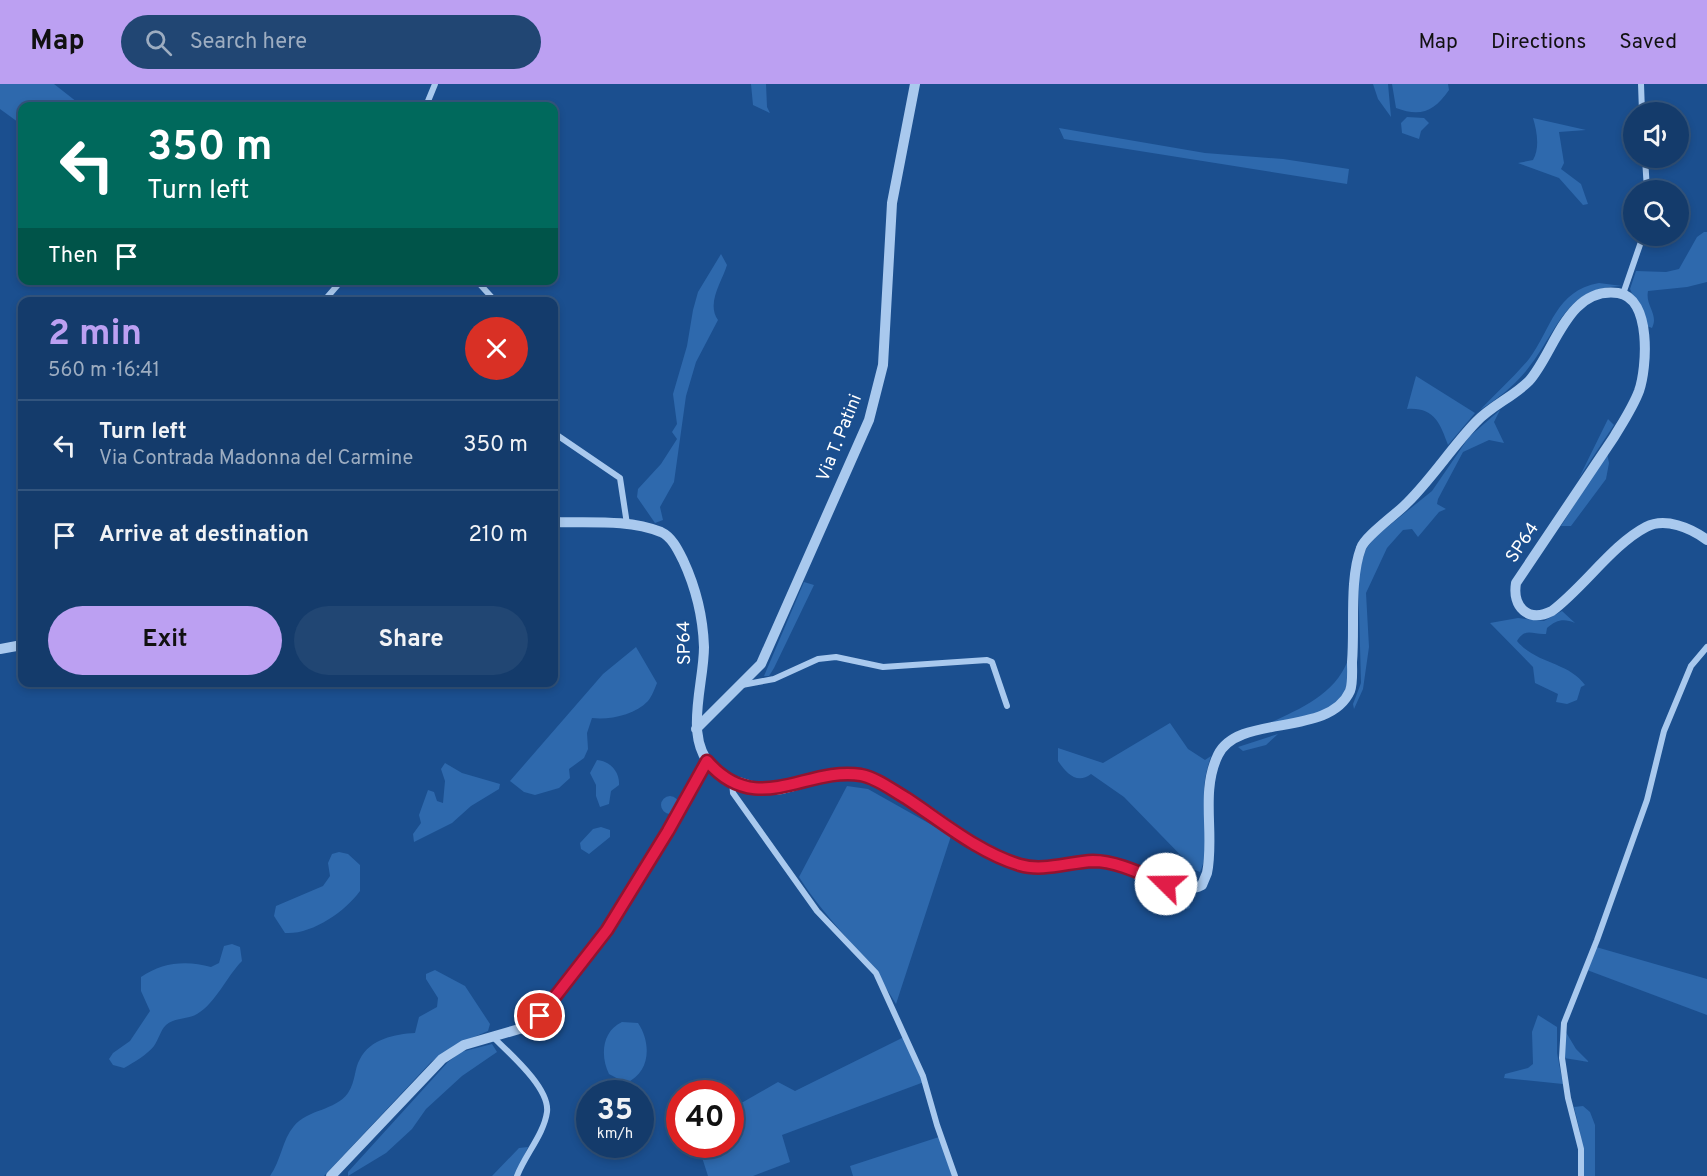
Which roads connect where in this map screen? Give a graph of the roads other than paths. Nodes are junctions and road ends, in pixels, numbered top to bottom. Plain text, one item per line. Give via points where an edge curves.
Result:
1 (435, 84) edge
2 (915, 84) edge
3 (1641, 84) edge
4 (428, 102) edge
5 (1642, 102) edge
6 (1640, 246) edge
7 (338, 285) edge
8 (481, 285) edge
9 (1623, 294) junction
10 (327, 297) edge
11 (491, 297) edge
12 (558, 436) edge
13 (558, 522) edge
14 (627, 524) junction
15 (1707, 540) edge
16 (18, 646) edge
17 (1707, 647) edge
18 (0, 649) edge
19 (741, 685) junction
20 (1007, 706) dead end
21 (696, 729) junction
22 (707, 761) junction
23 (732, 781) junction
24 (493, 1037) junction
25 (331, 1176) edge
26 (517, 1176) edge
27 (955, 1176) edge
28 (1581, 1176) edge

1 - 4 street
2 - 19 street, Via T. Patini via 892,203 887,335 869,420 761,664
3 - 5 street
6 - 9 street
7 - 10 street
8 - 11 street
9 - 15 street, SP64 / SP64 via 1638,307 1642,319 1644,366 1638,393 1629,413 1516,582 1518,606 1532,615 1552,611 1646,526 1671,524
9 - 23 street via 1604,293 1575,308 1531,378 1478,420 1410,501 1361,546 1350,690 1337,707 1317,717 1238,736 1219,752 1209,789 1209,864 1202,885 1185,890 1095,861 1020,865 991,852 885,785 864,776 824,777 780,789
12 - 14 street via 620,478
13 - 14 street, SP64
14 - 21 street, SP64 / SP64 via 663,533 675,545 691,576 700,607 704,647
16 - 18 street
17 - 28 street via 1691,666 1664,731 1647,800 1564,1023 1562,1058 1581,1149
19 - 20 street via 774,679 818,659 836,657 884,667 987,660 992,662
19 - 21 street, Via T. Patini
21 - 22 street, SP64 / SP64
22 - 23 street via 717,773
22 - 24 street via 607,930 553,1001 526,1028
23 - 27 street via 733,793 817,911 876,973 887,992 923,1076
24 - 25 street via 464,1045 442,1059
24 - 26 street via 532,1078 545,1099 547,1111

